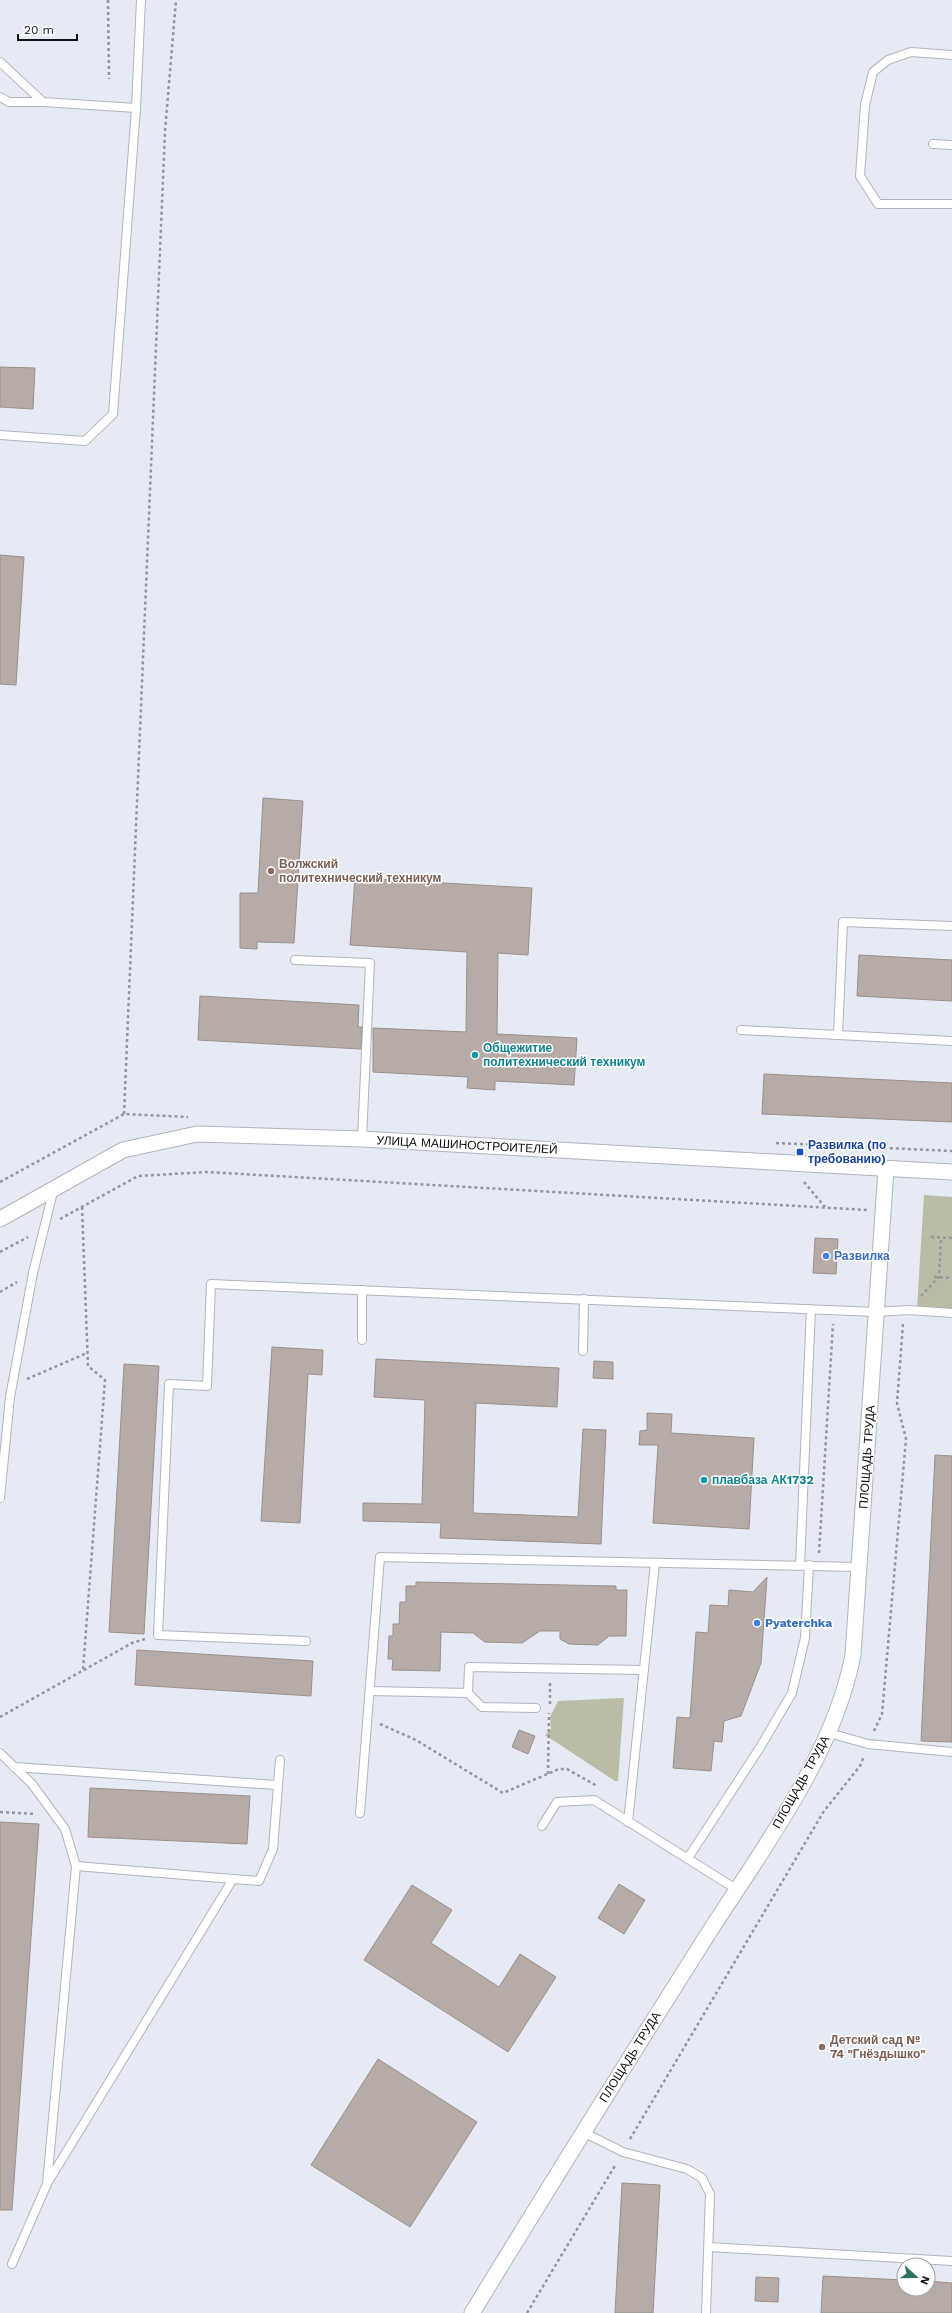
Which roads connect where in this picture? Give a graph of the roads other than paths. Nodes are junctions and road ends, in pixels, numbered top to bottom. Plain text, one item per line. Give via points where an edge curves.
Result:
1 (140, 0) edge
2 (952, 55) edge
3 (0, 62) edge
4 (0, 97) edge
5 (43, 102) junction
6 (136, 108) junction
7 (933, 144) dead end
8 (952, 145) edge
9 (952, 204) edge
10 (0, 435) edge
11 (952, 926) edge
12 (295, 960) dead end
13 (741, 1030) dead end
14 (838, 1035) junction
15 (952, 1042) edge
16 (362, 1139) junction
17 (886, 1169) junction
18 (952, 1172) edge
19 (54, 1188) junction
20 (0, 1219) edge
21 (362, 1290) junction
22 (584, 1300) junction
23 (811, 1309) junction
24 (876, 1312) junction
25 (952, 1313) edge
26 (362, 1340) dead end
27 (583, 1351) dead end
28 (0, 1498) edge
29 (655, 1563) junction
30 (800, 1565) junction
31 (809, 1565) junction
32 (859, 1566) junction
33 (306, 1641) dead end
34 (644, 1670) junction
35 (370, 1691) junction
36 (468, 1693) junction
37 (536, 1708) dead end
38 (829, 1732) junction
39 (952, 1752) edge
40 (0, 1753) edge
41 (280, 1760) dead end
42 (14, 1767) junction
43 (276, 1785) junction
44 (360, 1813) dead end
45 (628, 1822) junction
46 (542, 1826) dead end
47 (688, 1858) junction
48 (76, 1866) junction
49 (233, 1879) junction
50 (736, 1889) junction
51 (583, 2132) junction
52 (47, 2184) junction
53 (709, 2247) junction
54 (952, 2261) edge
55 (12, 2264) dead end
56 (472, 2313) edge
57 (706, 2313) edge

1 - 6 lane
2 - 9 lane via 910,52 888,60 872,72 864,104 860,176 878,204
3 - 5 lane
4 - 5 lane via 9,102
5 - 6 lane
6 - 10 lane via 113,414 85,441
7 - 8 lane
11 - 14 lane via 843,922
12 - 16 lane via 370,963
13 - 14 lane
14 - 15 lane
16 - 17 street, УЛИЦА МАШИНОСТРОИТЕЛЕЙ
16 - 19 street, УЛИЦА МАШИНОСТРОИТЕЛЕЙ via 196,1134 123,1150
17 - 18 street, УЛИЦА МАШИНОСТРОИТЕЛЕЙ
17 - 24 street, ПЛОЩАДЬ ТРУДА
19 - 20 street, УЛИЦА МАШИНОСТРОИТЕЛЕЙ
19 - 28 lane via 33,1273 12,1385
21 - 22 lane
21 - 26 lane
21 - 33 lane via 211,1284 207,1386 169,1384 158,1635
22 - 23 lane
22 - 27 lane
23 - 24 lane
23 - 30 lane
24 - 25 lane via 908,1310
24 - 32 street, ПЛОЩАДЬ ТРУДА
29 - 30 lane
29 - 34 lane
29 - 35 lane via 380,1557
30 - 31 lane
31 - 32 lane
31 - 47 lane via 804,1638 792,1693 762,1746
32 - 38 street, ПЛОЩАДЬ ТРУДА via 853,1655 842,1699
34 - 36 lane via 469,1667
34 - 45 lane
35 - 36 lane
35 - 44 lane
36 - 37 lane via 482,1707
38 - 39 lane via 868,1744
38 - 50 street, ПЛОЩАДЬ ТРУДА via 795,1796
40 - 42 lane
41 - 43 lane
42 - 43 lane
42 - 48 lane via 32,1784 65,1829
43 - 49 lane via 273,1849 259,1881
45 - 46 lane via 594,1800 557,1802
45 - 47 lane
47 - 50 lane
48 - 49 lane
48 - 52 lane
49 - 52 lane
50 - 51 street, ПЛОЩАДЬ ТРУДА
51 - 53 lane via 623,2152 687,2169 702,2178 710,2194
51 - 56 street, ПЛОЩАДЬ ТРУДА
52 - 55 lane
53 - 54 lane
53 - 57 lane

